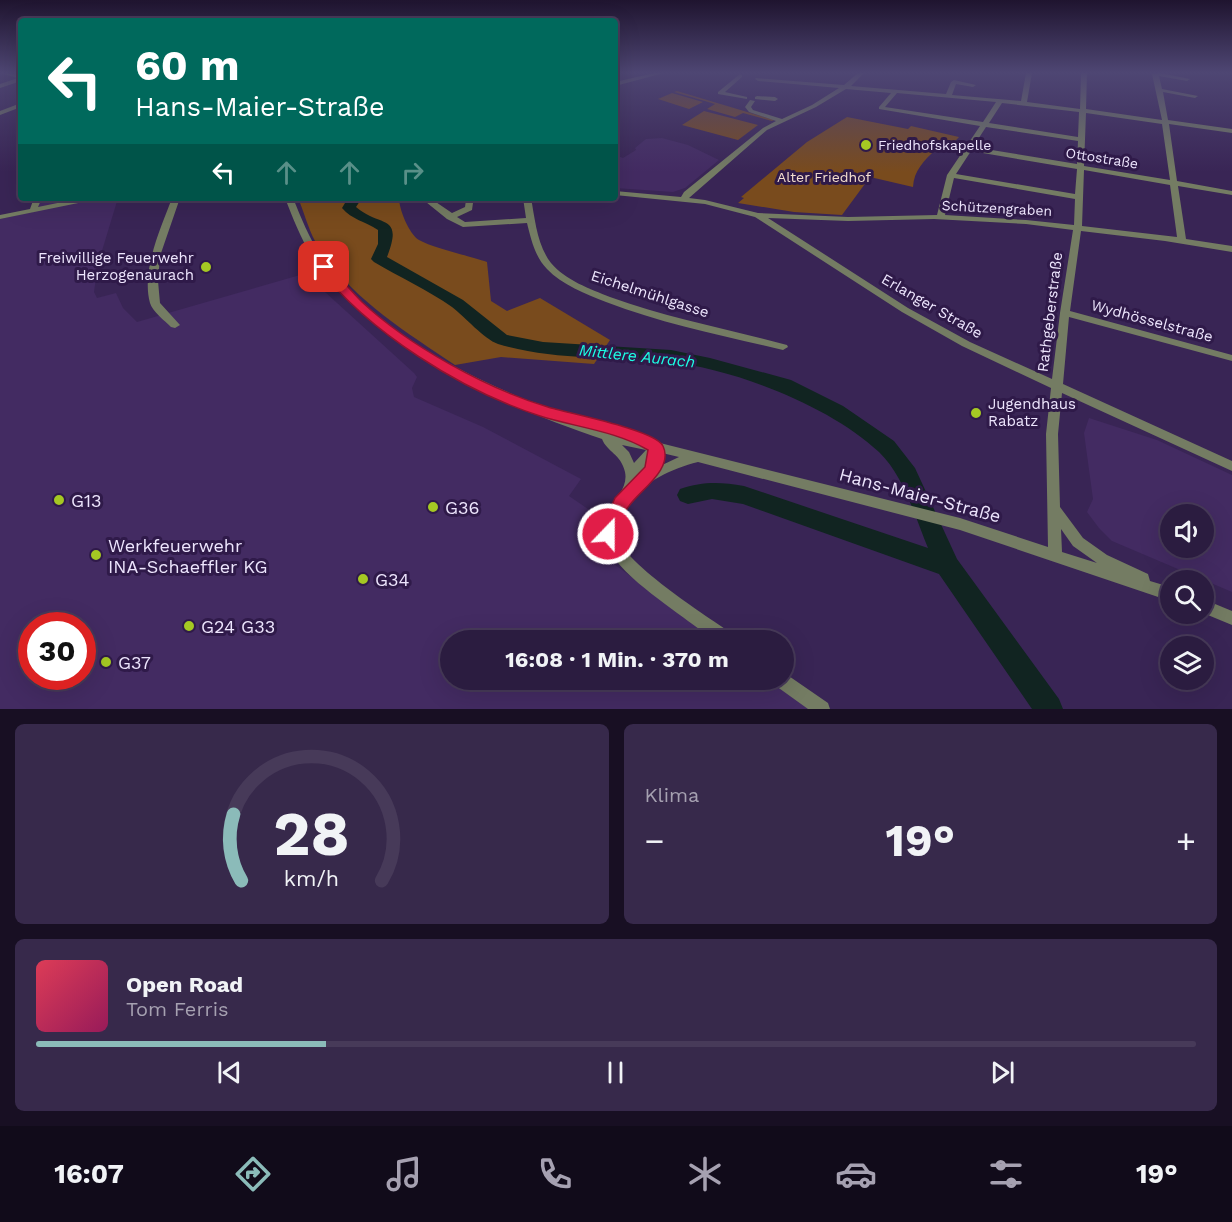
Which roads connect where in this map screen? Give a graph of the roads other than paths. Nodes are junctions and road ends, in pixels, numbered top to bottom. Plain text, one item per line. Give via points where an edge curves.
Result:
1 (18, 106) edge
2 (749, 106) edge
3 (814, 106) edge
4 (883, 106) edge
5 (996, 106) edge
6 (1042, 106) edge
7 (1083, 106) edge
8 (1161, 106) edge
9 (1083, 111) junction
10 (0, 113) edge
11 (782, 121) junction
12 (1164, 123) junction
13 (983, 125) junction
14 (1232, 131) edge
15 (1082, 140) junction
16 (968, 148) junction
17 (1080, 167) junction
18 (951, 175) junction
19 (1173, 182) junction
20 (618, 193) edge
21 (1232, 193) edge
22 (1078, 197) junction
23 (684, 200) junction
24 (37, 201) edge
25 (78, 201) edge
26 (175, 201) edge
27 (290, 201) edge
28 (428, 201) edge
29 (472, 201) edge
30 (527, 201) edge
31 (33, 210) junction
32 (758, 214) junction
33 (0, 217) edge
34 (450, 217) junction
35 (941, 218) junction
36 (531, 220) junction
37 (1078, 226) junction
38 (1182, 241) junction
39 (1232, 249) edge
40 (1065, 313) junction
41 (175, 325) dead end
42 (783, 347) dead end
43 (1232, 358) edge
44 (1057, 387) junction
45 (542, 411) junction
46 (603, 436) junction
47 (656, 447) junction
48 (698, 458) junction
49 (1232, 466) edge
50 (637, 478) junction
51 (1054, 509) junction
52 (1055, 555) junction
53 (1160, 588) edge
54 (1160, 590) edge
55 (1214, 611) edge
56 (1232, 618) edge
57 (715, 630) edge
58 (794, 689) edge
59 (822, 709) edge

1 - 10 street
2 - 11 street via 751,111
3 - 11 street
4 - 13 street
5 - 13 street
6 - 9 street
7 - 9 street, Rathgeberstraße
8 - 12 street
9 - 12 street
9 - 15 street, Rathgeberstraße
11 - 23 street via 760,132
12 - 14 street
12 - 19 street
13 - 15 street
13 - 16 street
15 - 17 street, Rathgeberstraße
16 - 17 street, Ottostraße
16 - 18 street
17 - 19 street, Ottostraße
17 - 22 street, Rathgeberstraße
18 - 22 street
18 - 35 street
19 - 21 street, Ottostraße
19 - 38 street
20 - 23 street, Erlanger Straße
22 - 37 street, Rathgeberstraße
23 - 32 street, Erlanger Straße
24 - 31 street
25 - 31 street
26 - 41 street via 156,256 153,281 155,304
27 - 45 street, Hans-Maier-Straße via 324,267 358,304 397,336 446,367
28 - 34 street
29 - 34 street via 469,208
30 - 36 street, Eichelmühlgasse
31 - 33 street
32 - 35 street, Schützengraben via 848,219
32 - 44 street, Erlanger Straße via 906,310 966,344
34 - 36 street via 470,226
35 - 37 street, Schützengraben
36 - 42 street, Eichelmühlgasse via 546,261 567,281 635,308
37 - 38 street, Schützengraben
37 - 40 street, Rathgeberstraße
38 - 39 street, Schützengraben
40 - 43 street, Wydhösselstraße
40 - 44 street, Rathgeberstraße
44 - 49 street, Erlanger Straße
44 - 51 street, Rathgeberstraße via 1052,434
45 - 46 street, Hans-Maier-Straße
45 - 47 street, Hans-Maier-Straße via 638,437
46 - 47 street, Hans-Maier-Straße
46 - 50 street via 625,455
47 - 48 street, Hans-Maier-Straße
47 - 50 street via 654,466
48 - 50 street
48 - 52 street, Hans-Maier-Straße via 960,524
50 - 57 street via 609,529 615,552
51 - 52 street, Rathgeberstraße
51 - 53 street via 1078,542 1102,559
52 - 54 street, Hans-Maier-Straße
55 - 56 street
58 - 59 street

